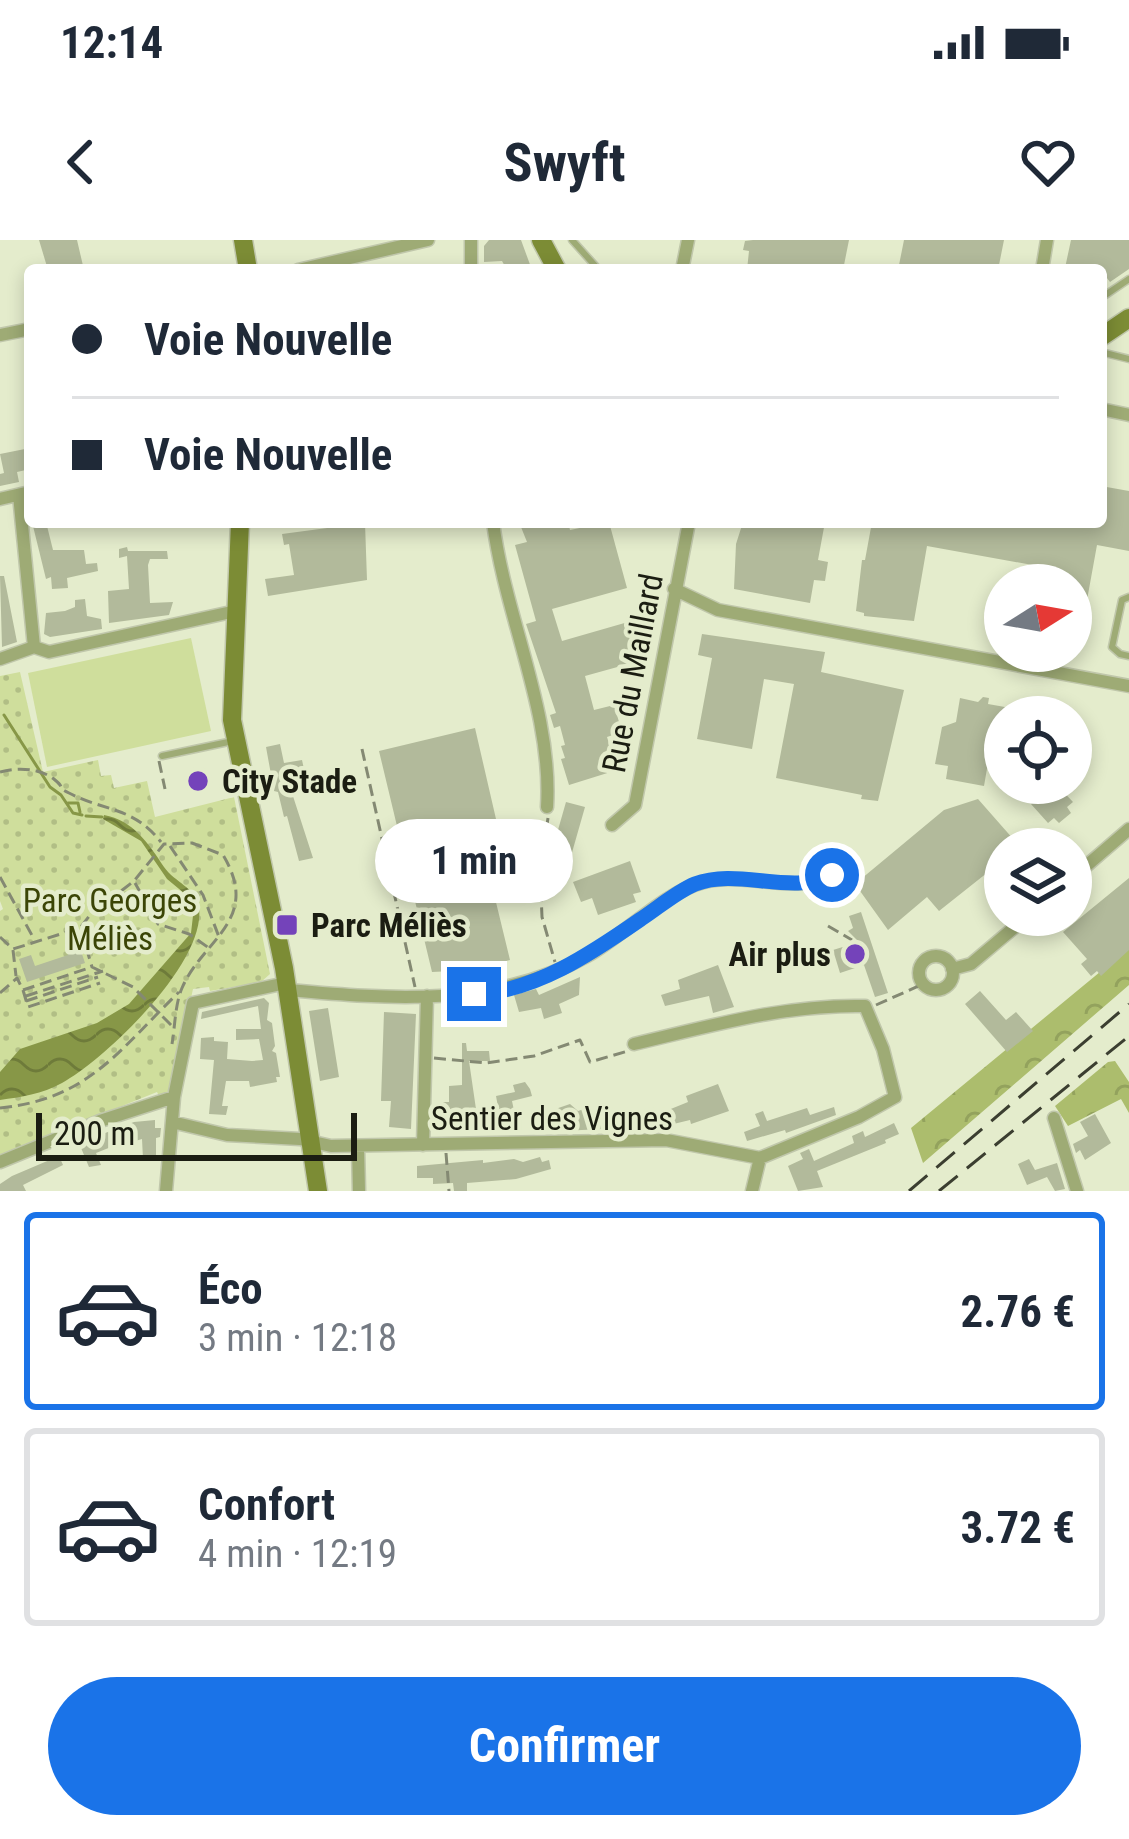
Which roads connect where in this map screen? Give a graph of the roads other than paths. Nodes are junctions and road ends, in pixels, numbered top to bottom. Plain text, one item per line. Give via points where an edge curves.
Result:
1 (428, 240) edge
2 (572, 240) edge
3 (324, 264) edge
4 (593, 264) edge
5 (27, 528) edge
6 (240, 528) edge
7 (494, 528) edge
8 (687, 528) edge
9 (674, 589) junction
10 (1129, 597) edge
11 (236, 611) junction
12 (34, 647) junction
13 (1129, 656) edge
14 (0, 659) edge
15 (1129, 686) edge
16 (236, 740) junction
17 (162, 756) road end
18 (547, 807) road end
19 (612, 826) dead end
20 (1129, 830) edge
21 (1092, 862) edge
22 (832, 875) dead end
23 (1004, 936) edge
24 (952, 969) junction
25 (287, 987) junction
26 (424, 996) junction
27 (634, 1044) road end
28 (174, 1097) junction
29 (1054, 1118) dead end
30 (172, 1122) junction
31 (310, 1141) junction
32 (423, 1144) junction
33 (358, 1147) junction
34 (760, 1158) junction
35 (0, 1162) edge
36 (166, 1191) edge
37 (318, 1191) edge
38 (359, 1191) edge
39 (752, 1191) edge
40 (1077, 1191) edge

1 - 3 street
2 - 4 lane
5 - 12 street
6 - 11 street
7 - 18 street via 546,753
8 - 9 street, Rue du Maillard
9 - 15 street via 718,610
9 - 19 street, Rue du Maillard via 635,805
10 - 13 lane via 1112,646
11 - 12 street via 49,652
11 - 16 street
12 - 14 street
16 - 17 lane
16 - 25 street
20 - 21 street
22 - 26 street via 817,883 699,883 556,970 494,992
23 - 24 street
24 - 24 street via 945,988 935,990 919,972 927,959 942,957
25 - 26 street
25 - 28 street via 193,1003
25 - 31 street
26 - 32 street
27 - 34 street via 780,1011 868,1006 894,1100
28 - 30 street
28 - 35 street
29 - 40 street
30 - 31 street, Sentier des Vignes
30 - 36 street
31 - 33 street, Sentier des Vignes
31 - 37 street
32 - 33 street, Sentier des Vignes
32 - 34 street, Sentier des Vignes via 666,1140
33 - 38 street
34 - 39 street

